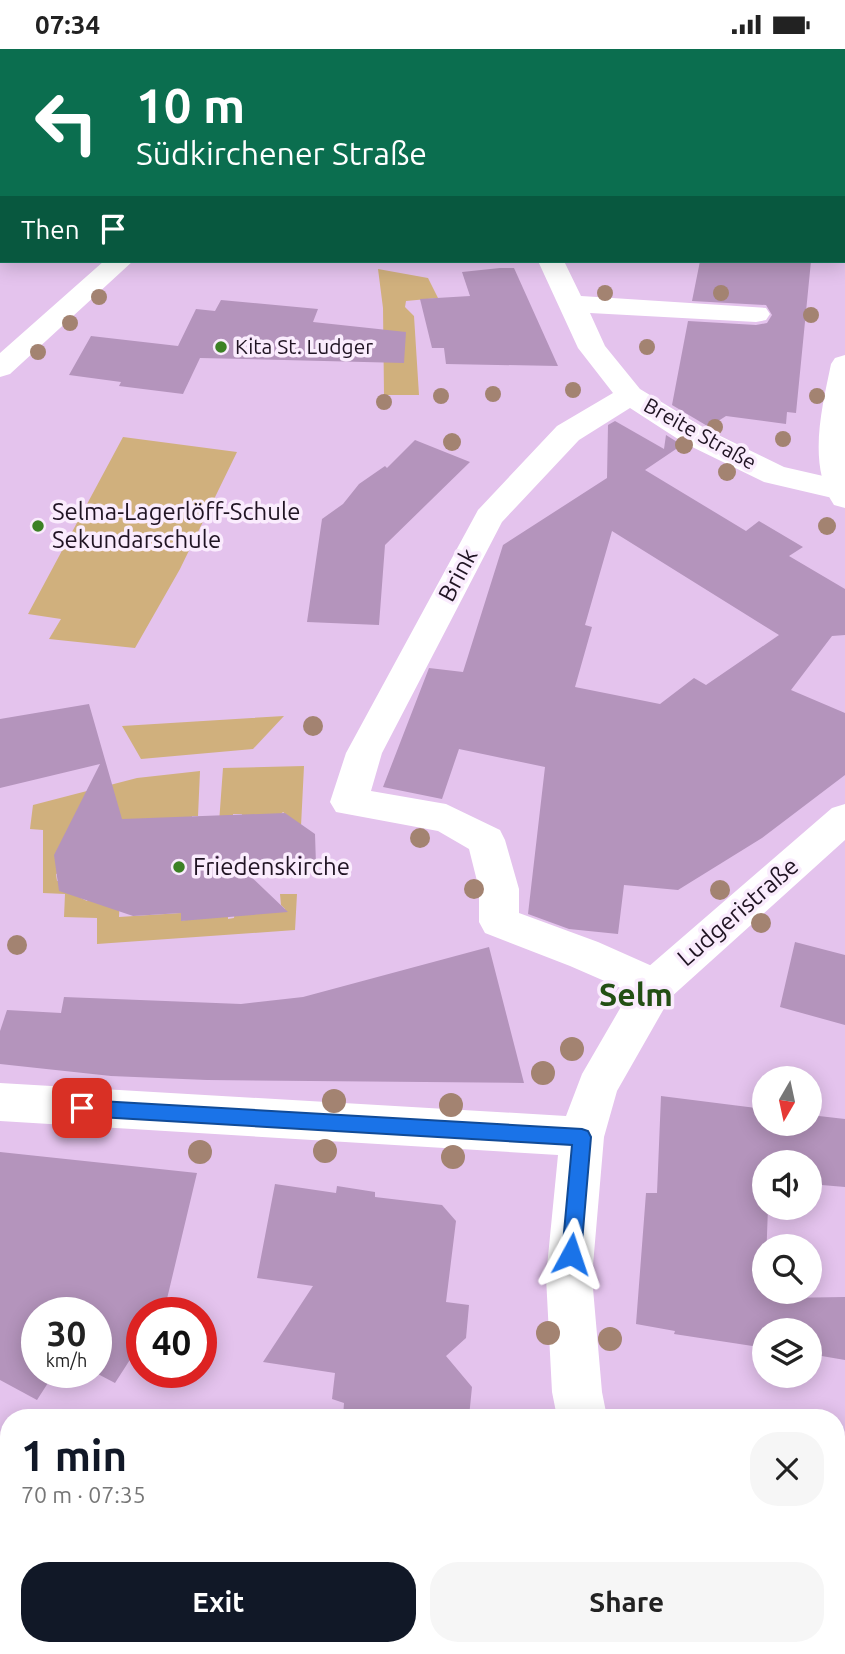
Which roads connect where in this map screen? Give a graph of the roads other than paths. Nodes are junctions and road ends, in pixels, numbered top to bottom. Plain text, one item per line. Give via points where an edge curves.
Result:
1 (118, 263) edge
2 (552, 263) edge
3 (571, 304) junction
4 (756, 314) dead end
5 (845, 364) edge
6 (0, 369) edge
7 (630, 395) junction
8 (843, 494) edge
9 (845, 818) edge
10 (655, 986) junction
11 (0, 1102) edge
12 (582, 1137) junction
13 (580, 1409) edge

1 - 6 street
2 - 3 street, Breite Straße
3 - 4 street
3 - 7 street, Breite Straße via 592,348
5 - 8 street via 835,470
7 - 8 street, Breite Straße via 695,436 775,475
7 - 10 street, Brink via 568,433 489,517 364,753 349,802 446,818 486,840 499,889 499,922
9 - 10 street, Ludgeristraße
10 - 12 street, Ludgeristraße via 597,1087
11 - 12 street
12 - 13 street, Ludgeristraße via 569,1277

